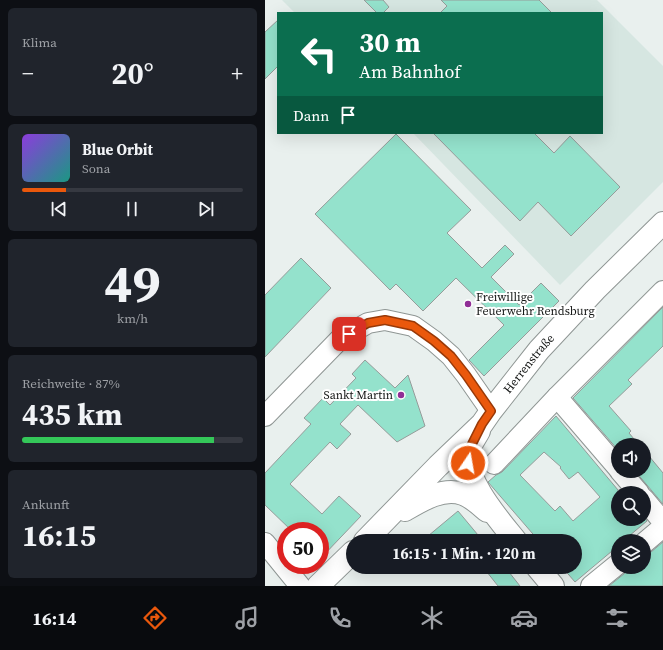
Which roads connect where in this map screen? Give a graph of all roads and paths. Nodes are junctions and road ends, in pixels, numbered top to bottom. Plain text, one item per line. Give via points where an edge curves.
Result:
1 (663, 223) edge
2 (663, 291) edge
3 (557, 397) junction
4 (265, 416) edge
5 (486, 418) junction
6 (611, 460) edge
7 (494, 464) dead end
8 (626, 478) edge
9 (633, 486) edge
10 (651, 507) edge
11 (385, 522) junction
12 (500, 522) junction
13 (663, 522) edge
14 (663, 527) edge
15 (372, 534) edge
16 (510, 534) edge
17 (651, 537) edge
18 (265, 543) edge
19 (346, 559) edge
20 (611, 570) edge
21 (543, 574) edge
22 (300, 586) edge
23 (318, 586) edge
24 (553, 586) edge
25 (591, 586) edge

1 - 5 main road, Herrenstraße via 539,350
2 - 3 street
3 - 6 street
3 - 7 street
4 - 5 street via 340,339 368,323 385,320 413,326 451,356 466,375
5 - 11 main road, Herrenstraße
5 - 12 main road via 469,450 468,463 476,487
8 - 9 street
10 - 13 street
11 - 12 main road via 425,498 446,492 464,494
11 - 15 main road, Herrenstraße
12 - 16 main road
14 - 17 street
18 - 22 street
19 - 23 main road
20 - 25 street
21 - 24 main road

